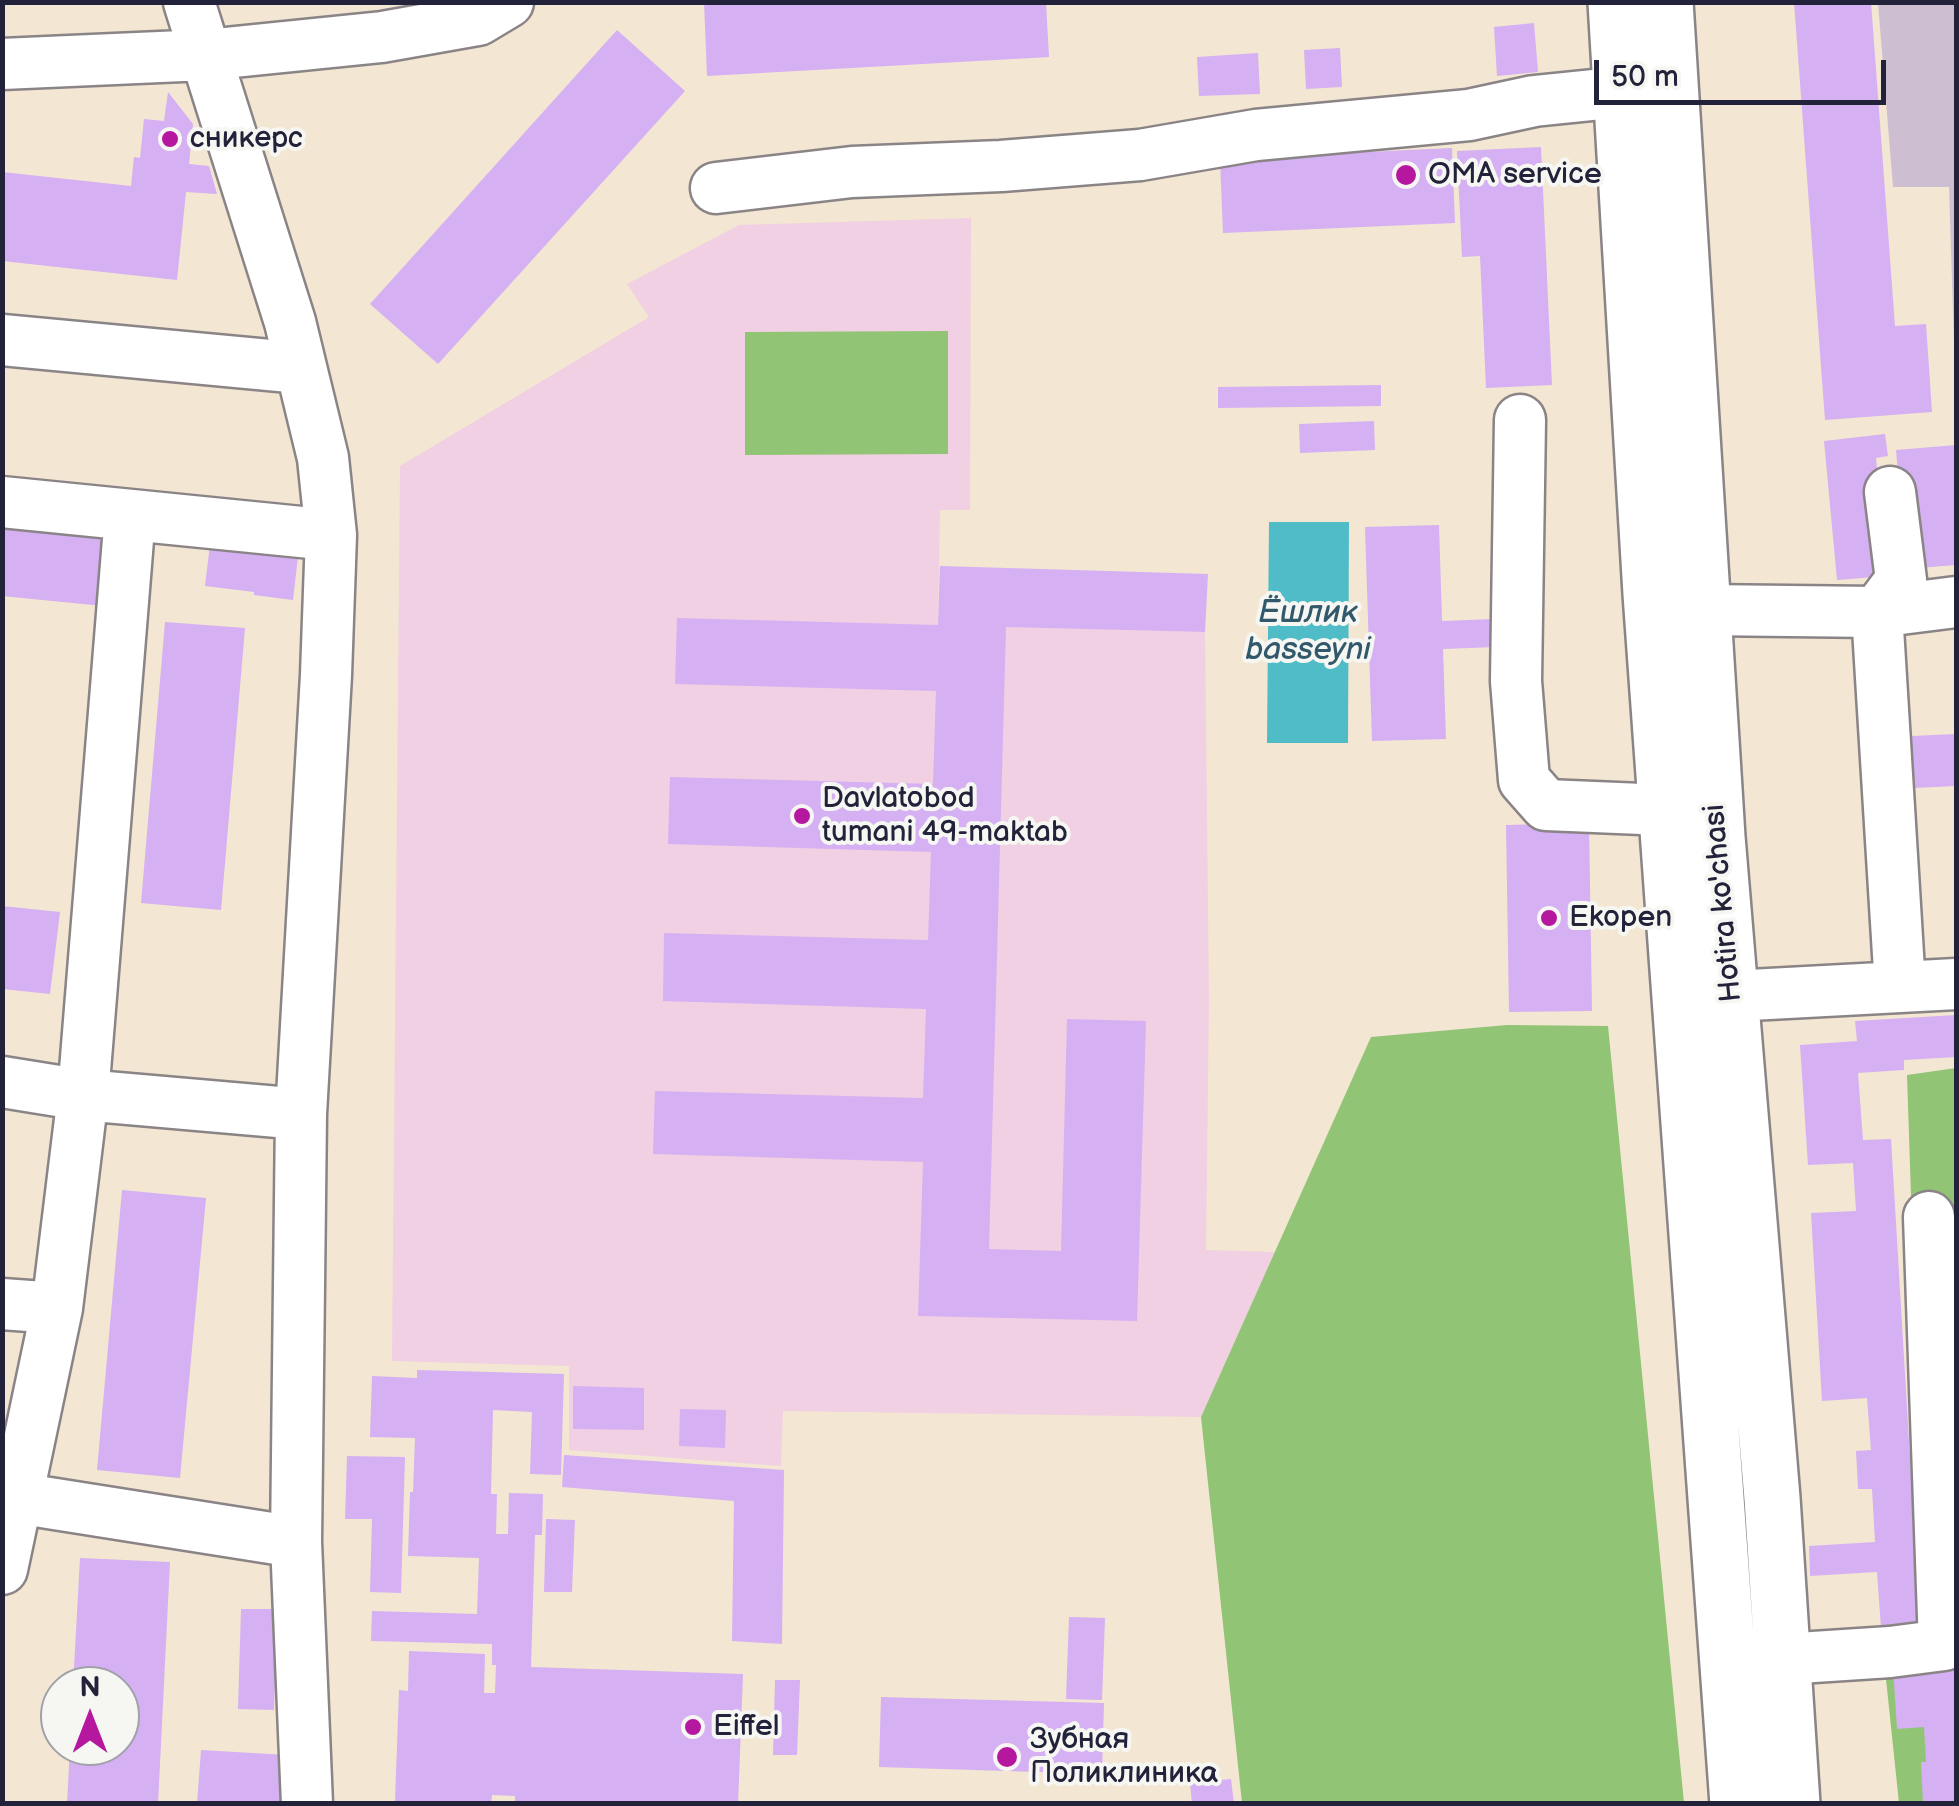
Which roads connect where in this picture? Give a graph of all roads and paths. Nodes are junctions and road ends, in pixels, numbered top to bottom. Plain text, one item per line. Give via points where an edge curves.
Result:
1 (189, 2) edge
2 (508, 2) edge
3 (1634, 3) edge
4 (205, 55) junction
5 (2, 64) edge
6 (1622, 92) junction
7 (716, 188) dead end
8 (2, 340) edge
9 (301, 368) junction
10 (1520, 420) dead end
11 (1890, 492) dead end
12 (2, 502) edge
13 (130, 515) junction
14 (332, 534) junction
15 (1956, 602) edge
16 (1702, 610) junction
17 (1878, 612) junction
18 (1666, 810) junction
19 (1956, 984) edge
20 (1900, 987) junction
21 (1731, 996) junction
22 (2, 1082) edge
23 (83, 1095) junction
24 (301, 1114) junction
25 (1929, 1217) dead end
26 (2, 1304) edge
27 (57, 1308) junction
28 (10, 1497) edge
29 (296, 1542) junction
30 (2, 1569) edge
31 (1950, 1644) edge
32 (1782, 1660) junction
33 (307, 1804) edge
34 (1738, 1804) edge
35 (1792, 1804) edge

1 - 4 street
2 - 4 street via 478,20 402,34
3 - 6 main road, Hotira ko'chasi
3 - 16 main road, Hotira ko'chasi
4 - 5 street
4 - 9 street
6 - 7 street via 1140,155 852,172
6 - 18 main road, Hotira ko'chasi
8 - 9 street
9 - 14 street via 323,458
10 - 18 street via 1516,681 1524,780 1546,805
11 - 17 street via 1901,580
12 - 13 street
13 - 14 street
13 - 23 street
14 - 24 street
15 - 17 street
16 - 17 street
16 - 21 main road, Hotira ko'chasi
17 - 20 street
18 - 34 main road, Hotira ko'chasi
19 - 20 street
20 - 21 street
21 - 32 main road, Hotira ko'chasi
22 - 23 street
23 - 24 street
23 - 27 street
24 - 29 street
25 - 31 street
26 - 27 street
27 - 28 street
28 - 29 street
28 - 30 street
29 - 33 street
31 - 32 street
32 - 35 main road, Hotira ko'chasi

